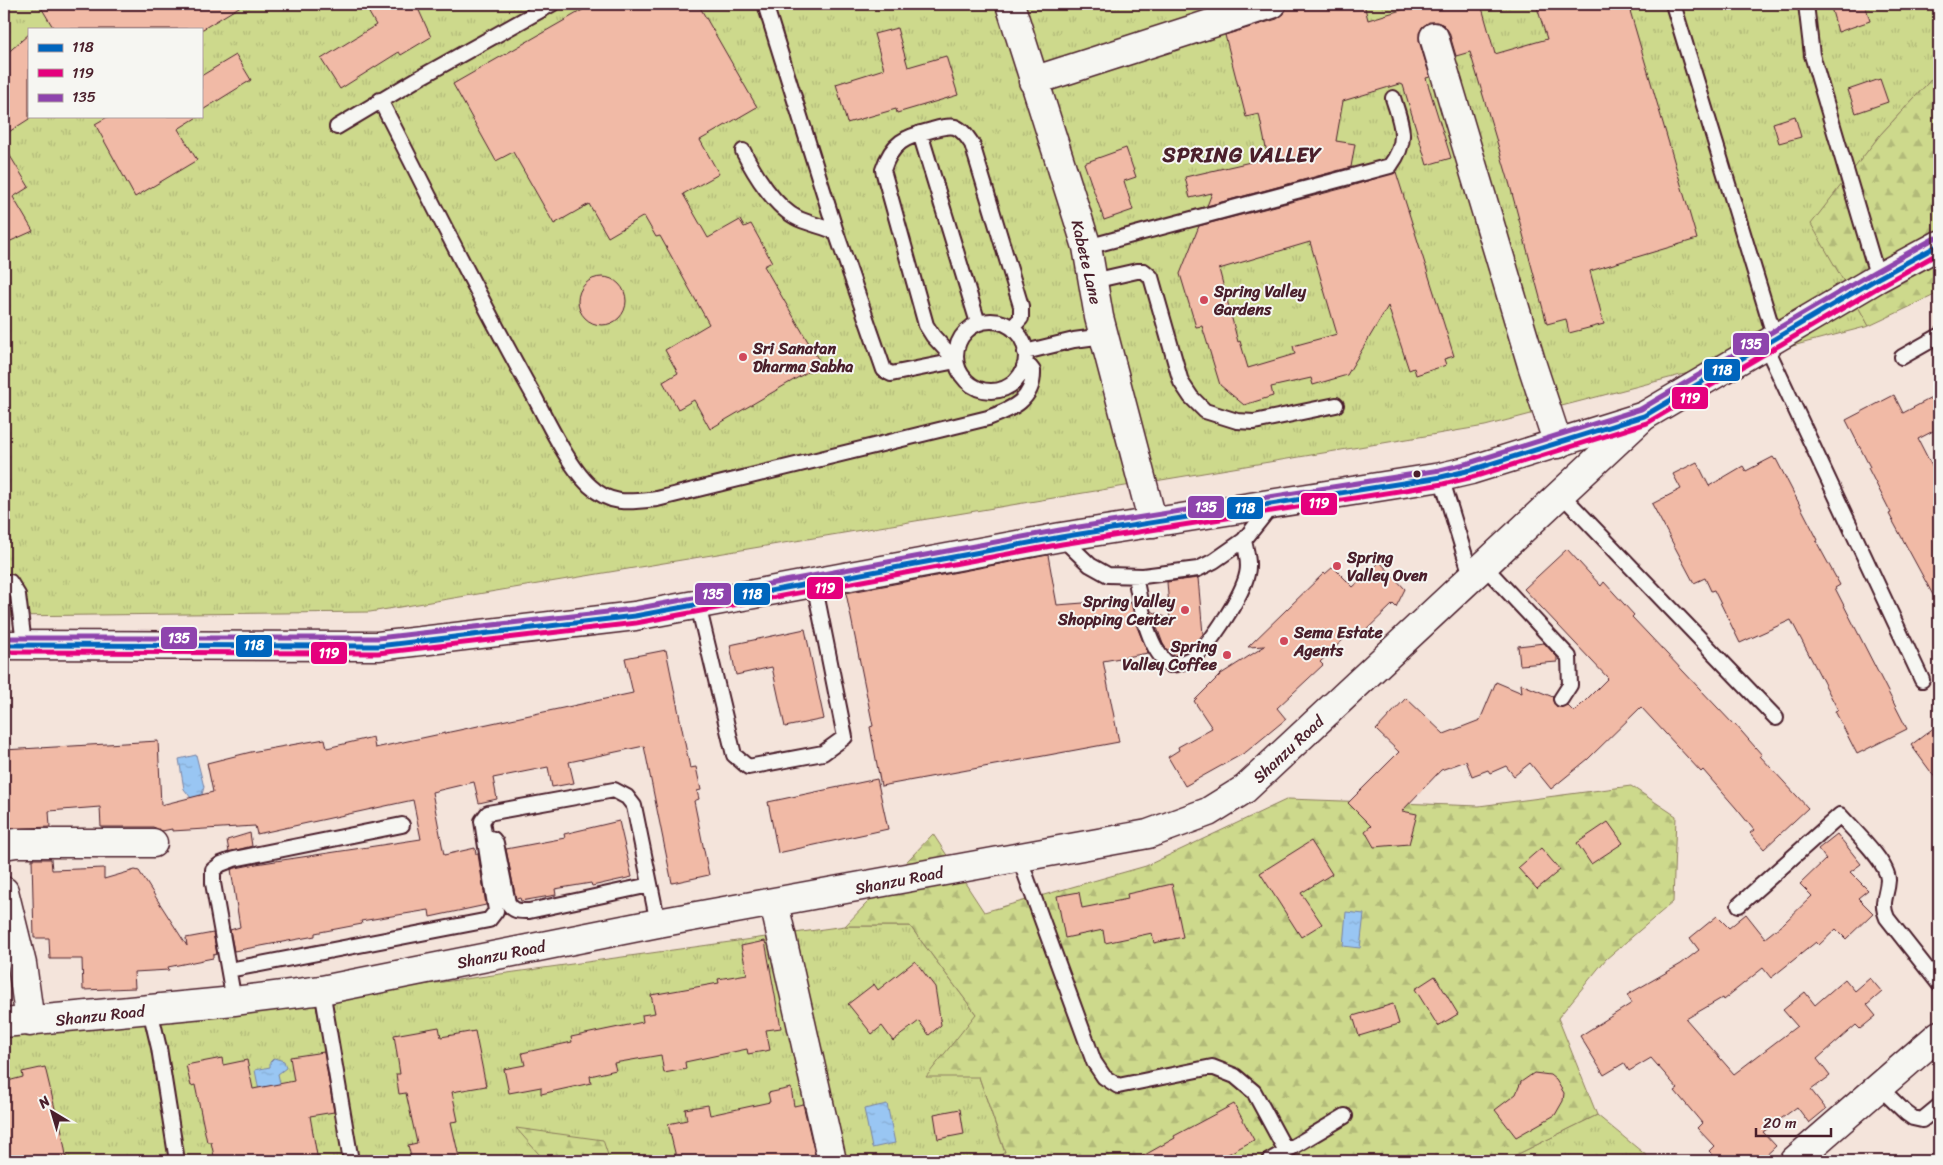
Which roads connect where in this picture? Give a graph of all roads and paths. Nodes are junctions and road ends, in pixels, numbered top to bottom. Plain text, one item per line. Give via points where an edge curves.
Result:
1 (552, 4) edge
2 (765, 4) edge
3 (1010, 4) edge
4 (1272, 4) edge
5 (1673, 4) edge
6 (1806, 4) edge
7 (1434, 36) dead end
8 (1033, 81) junction
9 (1393, 98) dead end
10 (380, 100) junction
11 (337, 127) dead end
12 (920, 133) junction
13 (743, 151) dead end
14 (836, 232) junction
15 (1939, 245) edge
16 (1086, 247) junction
17 (1878, 278) junction
18 (1093, 281) junction
19 (978, 323) junction
20 (1012, 328) junction
21 (1104, 336) junction
22 (1939, 336) edge
23 (1770, 341) junction
24 (1902, 356) dead end
25 (1024, 359) junction
26 (956, 361) junction
27 (1336, 406) dead end
28 (1644, 416) junction
29 (1558, 444) junction
30 (1442, 477) junction
31 (1562, 495) junction
32 (1274, 502) junction
33 (1154, 523) junction
34 (1061, 537) junction
35 (1244, 540) junction
36 (1478, 573) junction
37 (1135, 576) junction
38 (4, 582) edge
39 (814, 583) junction
40 (698, 605) junction
41 (14, 644) edge
42 (1922, 680) dead end
43 (1561, 699) dead end
44 (1776, 718) dead end
45 (402, 825) dead end
46 (485, 836) junction
47 (153, 843) dead end
48 (4, 845) edge
49 (1018, 858) junction
50 (650, 885) junction
51 (4, 891) edge
52 (774, 903) junction
53 (1739, 905) dead end
54 (658, 923) junction
55 (229, 970) junction
56 (1939, 984) edge
57 (322, 990) junction
58 (234, 1002) junction
59 (150, 1010) junction
60 (17, 1022) edge
61 (1939, 1035) edge
62 (1879, 1087) junction
63 (1939, 1106) edge
64 (1344, 1116) dead end
65 (1286, 1151) junction
66 (177, 1161) edge
67 (351, 1161) edge
68 (832, 1161) edge
69 (1269, 1161) edge
70 (1794, 1161) edge

1 - 10 lane
2 - 14 lane
3 - 8 street, Kabete Lane
4 - 8 street
5 - 23 lane
6 - 17 lane via 1812,55
7 - 29 street
8 - 16 street, Kabete Lane
9 - 16 lane via 1404,136 1399,154 1390,166
10 - 11 lane
10 - 25 lane via 508,350 561,444 589,486 604,496 623,503 657,499 988,418 1010,410 1029,393 1034,382 1033,371
12 - 19 lane
12 - 20 lane via 955,127 972,144 1021,306 1021,318
12 - 26 lane via 905,138 888,153 883,170 926,325
13 - 14 lane via 772,196 791,213
14 - 26 lane via 884,370 891,374
15 - 17 street
16 - 18 street, Kabete Lane
17 - 23 street
18 - 21 street, Kabete Lane
18 - 27 lane via 1137,271 1144,271 1151,277 1181,382 1205,411 1237,421 1254,422
19 - 20 lane via 996,322
19 - 26 lane via 961,338 956,349
20 - 25 lane via 1018,334
21 - 25 lane via 1074,340
21 - 33 street, Kabete Lane
22 - 24 lane
23 - 28 street
23 - 42 lane
25 - 26 lane via 1018,377 999,390 976,388 959,372
28 - 29 street
28 - 31 street, Shanzu Road
29 - 30 street
30 - 32 street
30 - 36 lane
31 - 36 street, Shanzu Road
31 - 44 lane
32 - 33 street
32 - 35 lane
33 - 34 street
34 - 37 lane via 1090,565 1108,575
34 - 39 street
35 - 37 lane via 1214,562 1198,569
35 - 37 lane via 1248,566 1239,594 1207,644 1182,664 1170,664 1159,655 1151,638
36 - 43 lane via 1569,657 1570,685
36 - 49 street, Shanzu Road via 1238,794 1208,812 1148,834
38 - 41 lane via 10,582 18,595
39 - 40 street
39 - 40 lane via 845,737 824,753 748,767 734,754
40 - 41 street via 635,616 378,646
45 - 55 lane via 234,860 213,870
46 - 50 lane via 496,844 508,903 517,911
46 - 50 lane via 482,821 488,812 614,790 627,797 634,806
46 - 55 lane via 496,911 489,920
47 - 48 street
49 - 52 street, Shanzu Road
49 - 65 lane via 1094,1062 1104,1077 1118,1086 1212,1068 1235,1076 1254,1092
50 - 54 lane
51 - 60 street via 22,964
52 - 54 street, Shanzu Road
52 - 68 street
53 - 56 lane via 1840,815 1886,870 1888,880 1882,907 1887,918
54 - 57 street, Shanzu Road
55 - 58 lane
57 - 58 street, Shanzu Road
57 - 67 lane
58 - 59 street, Shanzu Road
59 - 60 street, Shanzu Road
59 - 66 lane
61 - 62 street
62 - 63 lane via 1914,1118 1922,1120
62 - 70 street
64 - 65 lane
65 - 69 lane

